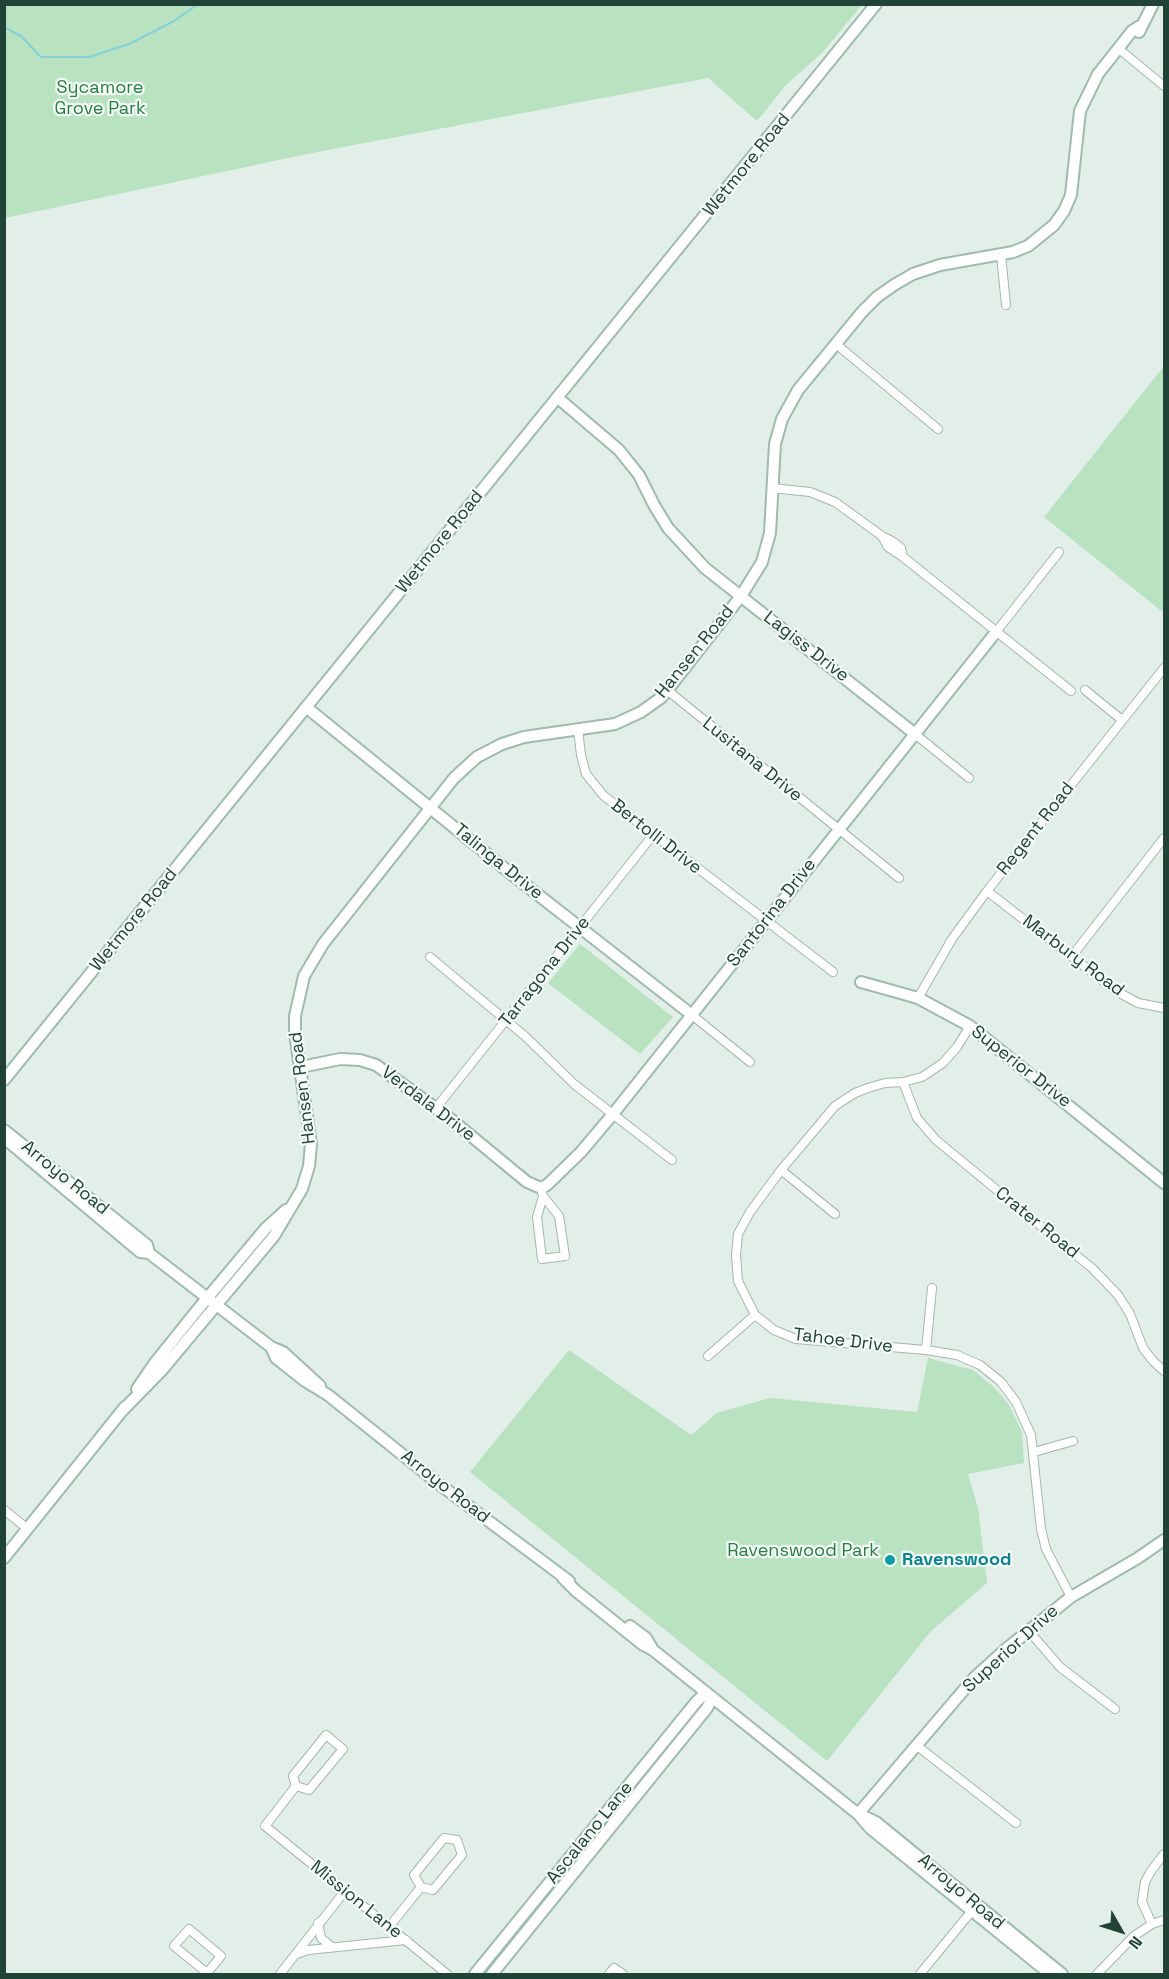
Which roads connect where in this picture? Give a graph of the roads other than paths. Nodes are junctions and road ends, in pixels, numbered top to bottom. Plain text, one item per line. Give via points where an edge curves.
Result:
1 (876, 4) edge
2 (1153, 4) edge
3 (1122, 51) junction
4 (1164, 86) edge
5 (1001, 255) junction
6 (1006, 305) dead end
7 (836, 344) junction
8 (558, 398) junction
9 (938, 429) dead end
10 (772, 488) junction
11 (1059, 552) dead end
12 (741, 596) junction
13 (996, 632) junction
14 (1164, 668) edge
15 (667, 690) junction
16 (1085, 690) dead end
17 (1071, 691) dead end
18 (306, 707) junction
19 (1122, 720) junction
20 (578, 730) junction
21 (915, 734) junction
22 (969, 778) dead end
23 (432, 808) junction
24 (838, 829) junction
25 (653, 835) junction
26 (1164, 838) edge
27 (899, 878) dead end
28 (987, 891) junction
29 (768, 921) junction
30 (580, 928) junction
31 (1072, 956) junction
32 (430, 957) dead end
33 (833, 972) dead end
34 (861, 982) dead end
35 (918, 998) junction
36 (1164, 1008) edge
37 (692, 1015) junction
38 (506, 1021) junction
39 (970, 1026) junction
40 (750, 1062) dead end
41 (301, 1067) junction
42 (4, 1080) edge
43 (903, 1082) junction
44 (436, 1108) junction
45 (614, 1113) junction
46 (4, 1130) edge
47 (4, 1138) edge
48 (672, 1160) dead end
49 (781, 1170) junction
50 (1162, 1175) edge
51 (542, 1192) junction
52 (835, 1214) dead end
53 (149, 1253) junction
54 (932, 1288) dead end
55 (212, 1300) junction
56 (755, 1315) junction
57 (927, 1350) junction
58 (708, 1356) dead end
59 (1164, 1371) edge
60 (1073, 1441) dead end
61 (1034, 1452) junction
62 (4, 1510) edge
63 (27, 1529) junction
64 (1164, 1540) edge
65 (4, 1558) edge
66 (1071, 1597) junction
67 (1028, 1630) junction
68 (709, 1695) junction
69 (1115, 1709) dead end
70 (916, 1745) junction
71 (296, 1786) junction
72 (858, 1814) junction
73 (1016, 1823) dead end
74 (1164, 1854) edge
75 (421, 1887) junction
76 (345, 1891) junction
77 (974, 1909) junction
78 (1164, 1920) edge
79 (318, 1923) junction
80 (1152, 1924) junction
81 (389, 1927) junction
82 (406, 1940) junction
83 (332, 1947) junction
84 (297, 1954) junction
85 (208, 1974) edge
86 (280, 1974) edge
87 (447, 1974) edge
88 (475, 1974) edge
89 (492, 1974) edge
90 (609, 1974) edge
91 (623, 1974) edge
92 (920, 1974) edge
93 (1050, 1974) edge
94 (1062, 1974) edge
95 (1097, 1974) edge

1 - 8 street, Wetmore Road
2 - 3 street, Hansen Road via 1138,35
3 - 4 street
3 - 5 street, Hansen Road via 1103,78 1096,81 1080,111 1074,178 1064,211 1054,225 1028,246
5 - 6 street
5 - 7 street, Hansen Road via 940,264 913,274 877,297
7 - 9 street
7 - 10 street, Hansen Road via 798,390 782,419 775,444
8 - 12 street, Lagiss Drive via 619,450 639,475 673,533 705,568
8 - 18 street, Wetmore Road
10 - 12 street, Hansen Road via 767,548
10 - 13 street via 823,496 841,506 901,548 903,556
11 - 13 street
12 - 15 street, Hansen Road
12 - 21 street, Lagiss Drive
13 - 17 street
13 - 21 street, Santorina Drive
14 - 19 street, Regent Road
15 - 20 street, Hansen Road via 629,719
15 - 24 street, Lusitana Drive
16 - 19 street
18 - 23 street, Talinga Drive
18 - 42 street, Wetmore Road
19 - 28 street, Regent Road
20 - 23 street, Hansen Road via 524,737 483,753 466,765
20 - 25 street, Bertolli Drive via 584,767 591,782
21 - 22 street
21 - 24 street, Santorina Drive
23 - 30 street, Talinga Drive
23 - 41 street, Hansen Road via 310,963 295,1016
24 - 27 street, Lusitana Drive
24 - 29 street, Santorina Drive
25 - 29 street, Bertolli Drive
25 - 30 street, Tarragona Drive
26 - 31 street
28 - 31 street, Marbury Road
28 - 35 street, Regent Road via 952,939
29 - 33 street, Bertolli Drive
29 - 37 street, Santorina Drive
30 - 37 street, Talinga Drive
30 - 38 street, Tarragona Drive
31 - 36 street, Marbury Road via 1116,991 1138,1003
32 - 38 street
34 - 35 street, Superior Drive
35 - 39 street, Superior Drive
37 - 40 street
37 - 45 street, Santorina Drive
38 - 44 street, Tarragona Drive
38 - 45 street via 574,1084
39 - 43 street, Tahoe Drive via 943,1064 922,1077
39 - 50 street, Superior Drive
41 - 44 street, Verdala Drive via 340,1059 368,1062
41 - 55 street, Hansen Road via 311,1144 307,1177 274,1236
43 - 49 street, Tahoe Drive via 868,1088 836,1106
43 - 59 street, Crater Road via 917,1118 936,1140 1093,1269 1118,1295 1143,1348
44 - 51 street, Verdala Drive
45 - 48 street
45 - 51 street, Santorina Drive
46 - 53 street, Arroyo Road via 147,1245
47 - 53 street, Arroyo Road via 140,1252
49 - 52 street
49 - 56 street, Tahoe Drive via 738,1234 738,1281
51 - 51 street via 559,1216 565,1256 542,1259 537,1217
53 - 55 street, Arroyo Road
54 - 57 street
55 - 63 street, Hansen Road via 162,1370 122,1411
55 - 68 street, Arroyo Road via 271,1347 283,1352 328,1395
56 - 57 street, Tahoe Drive via 774,1330 796,1339
56 - 58 street
57 - 61 street, Tahoe Drive via 957,1355 980,1365 1001,1382 1026,1421
60 - 61 street
61 - 66 street, Tahoe Drive via 1046,1549
62 - 63 street
63 - 65 street, Hansen Road
64 - 66 street, Superior Drive
66 - 67 street, Superior Drive
67 - 69 street via 1060,1666
67 - 70 street, Superior Drive via 974,1678
68 - 72 street, Arroyo Road
68 - 88 street, Ascalano Lane via 698,1701
68 - 89 street, Ascalano Lane via 705,1710
70 - 72 street, Superior Drive
70 - 73 street
71 - 71 street via 309,1790 343,1749 326,1735 293,1776
71 - 76 street, Mission Lane via 265,1826
72 - 77 street, Arroyo Road via 876,1822
74 - 80 street via 1145,1882 1142,1902
75 - 75 street via 433,1890 462,1855 457,1840 444,1838 414,1875
75 - 81 street
76 - 79 street
76 - 81 street, Mission Lane
77 - 92 street
77 - 93 street, Arroyo Road
77 - 94 street, Arroyo Road
78 - 80 street
79 - 83 street via 321,1938
79 - 84 street
80 - 95 street via 1134,1936
81 - 82 street, Mission Lane
82 - 83 street
82 - 87 street, Mission Lane
83 - 84 street
84 - 86 street
85 - 85 street via 174,1946 189,1929 221,1956
90 - 91 street via 614,1968

